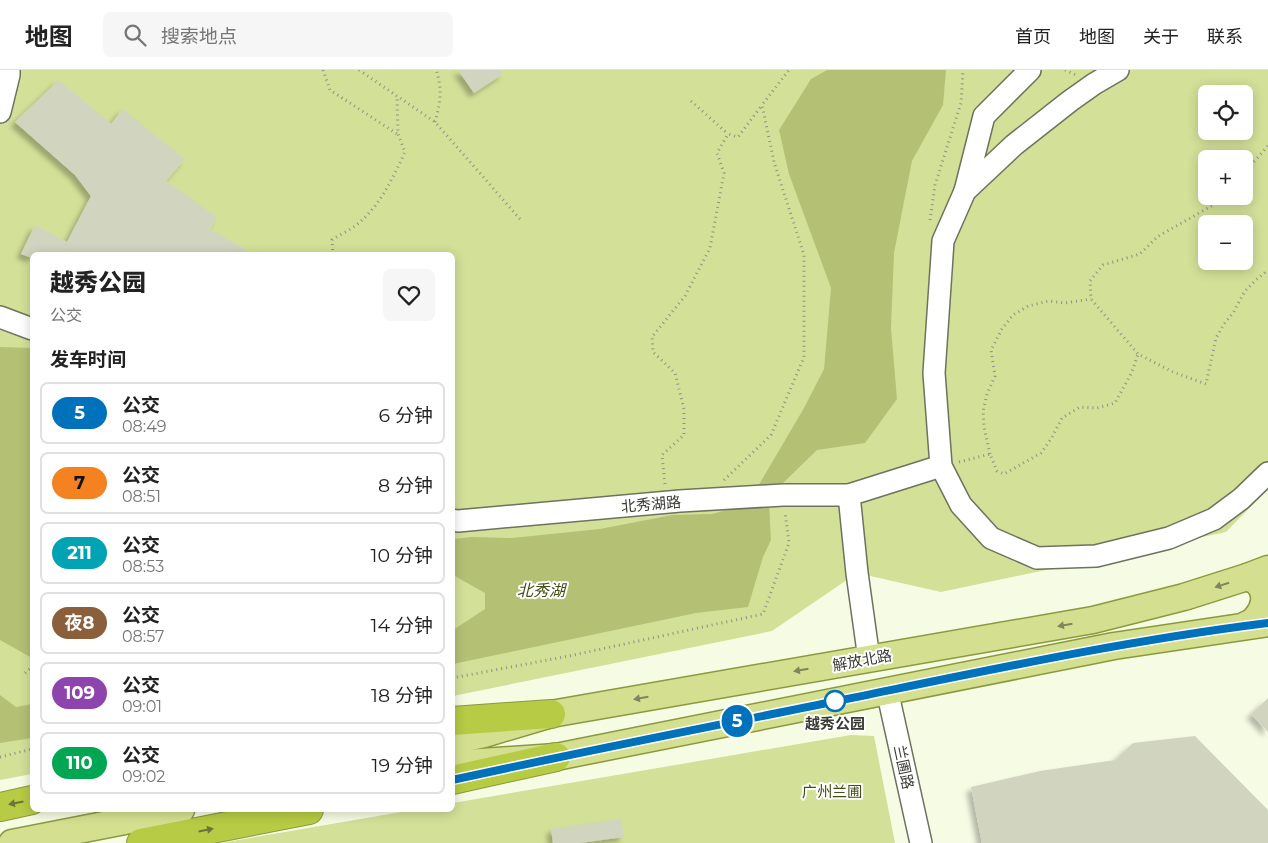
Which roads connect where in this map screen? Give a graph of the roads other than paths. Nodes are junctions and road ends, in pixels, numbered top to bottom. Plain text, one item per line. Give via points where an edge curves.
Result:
1 (9, 70) edge
2 (1030, 70) edge
3 (1118, 70) edge
4 (0, 112) edge
5 (965, 191) junction
6 (0, 317) edge
7 (30, 328) edge
8 (941, 466) junction
9 (1268, 473) edge
10 (849, 495) junction
11 (455, 520) edge
12 (1258, 573) edge
13 (1257, 624) edge
14 (870, 659) junction
15 (887, 690) junction
16 (552, 714) junction
17 (455, 721) edge
18 (455, 740) edge
19 (556, 757) junction
20 (455, 764) edge
21 (455, 779) edge
22 (30, 800) edge
23 (0, 807) edge
24 (86, 812) edge
25 (172, 812) edge
26 (299, 812) edge
27 (0, 829) edge
28 (12, 843) edge
29 (141, 843) edge
30 (921, 843) edge

1 - 4 street
2 - 5 street via 984,116
3 - 5 street via 1070,101 1014,145
5 - 8 street via 943,240 934,373
6 - 7 street
8 - 9 street via 960,505 991,538 1037,558 1096,556 1169,538 1214,518 1241,499
8 - 10 street, 北秀湖路
10 - 11 street, 北秀湖路 via 783,494
10 - 14 street
12 - 13 main road via 1264,599 1256,618
12 -> 14 main road, 解放北路 via 1184,597 1093,620
13 - 15 main road via 1114,646
14 -> 16 main road, 解放北路
15 - 19 main road
15 - 30 street, 兰圃路
16 - 17 highway
16 - 18 main road, 解放北路
19 - 20 main road
19 - 21 highway
22 -> 23 highway
24 - 27 main road
25 - 28 main road
29 -> 26 highway

